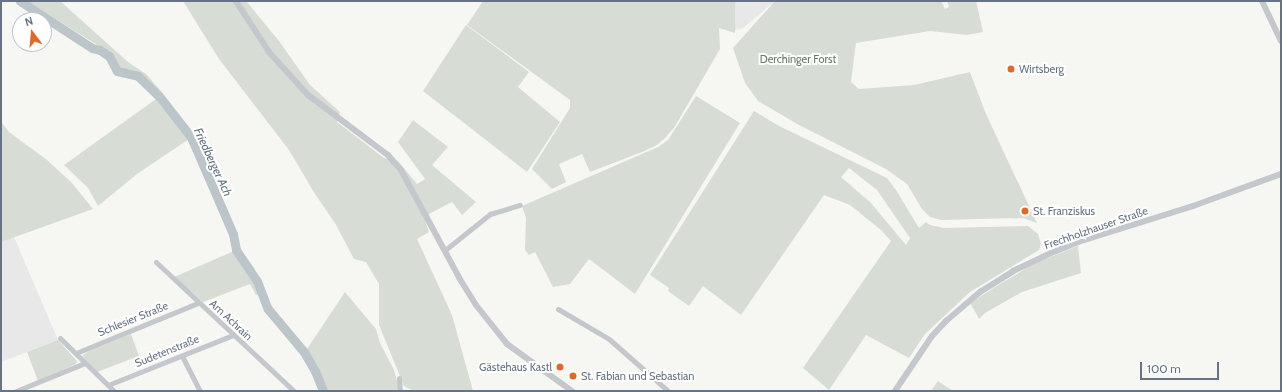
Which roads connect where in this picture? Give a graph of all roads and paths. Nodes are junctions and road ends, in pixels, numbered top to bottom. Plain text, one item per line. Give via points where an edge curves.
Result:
1 (236, 1) edge
2 (1262, 1) edge
3 (1281, 40) edge
4 (1281, 174) edge
5 (520, 205) dead end
6 (445, 250) junction
7 (156, 262) dead end
8 (198, 303) junction
9 (558, 309) dead end
10 (233, 335) junction
11 (60, 338) dead end
12 (76, 353) junction
13 (182, 356) junction
14 (85, 363) junction
15 (399, 378) dead end
16 (108, 385) junction
17 (16, 391) edge
18 (114, 391) edge
19 (200, 391) edge
20 (294, 391) edge
21 (400, 391) edge
22 (572, 391) edge
23 (668, 391) edge
24 (895, 391) edge

1 - 6 street via 269,52 308,95 388,155 401,170
2 - 3 street
4 - 24 street, Frechholzhauser Straße via 1186,208 1078,242 1013,271 980,292 946,321 932,336
5 - 6 street via 490,214
6 - 22 street via 476,305 507,344
7 - 8 street, Am Achrain
8 - 10 street, Am Achrain
8 - 12 street, Schlesier Straße
9 - 23 street via 609,339
10 - 13 street, Sudetenstraße
10 - 20 street, Am Achrain
11 - 12 street
12 - 14 street
13 - 16 street, Sudetenstraße
13 - 19 street
14 - 16 street
14 - 17 street
15 - 21 street
16 - 18 street

